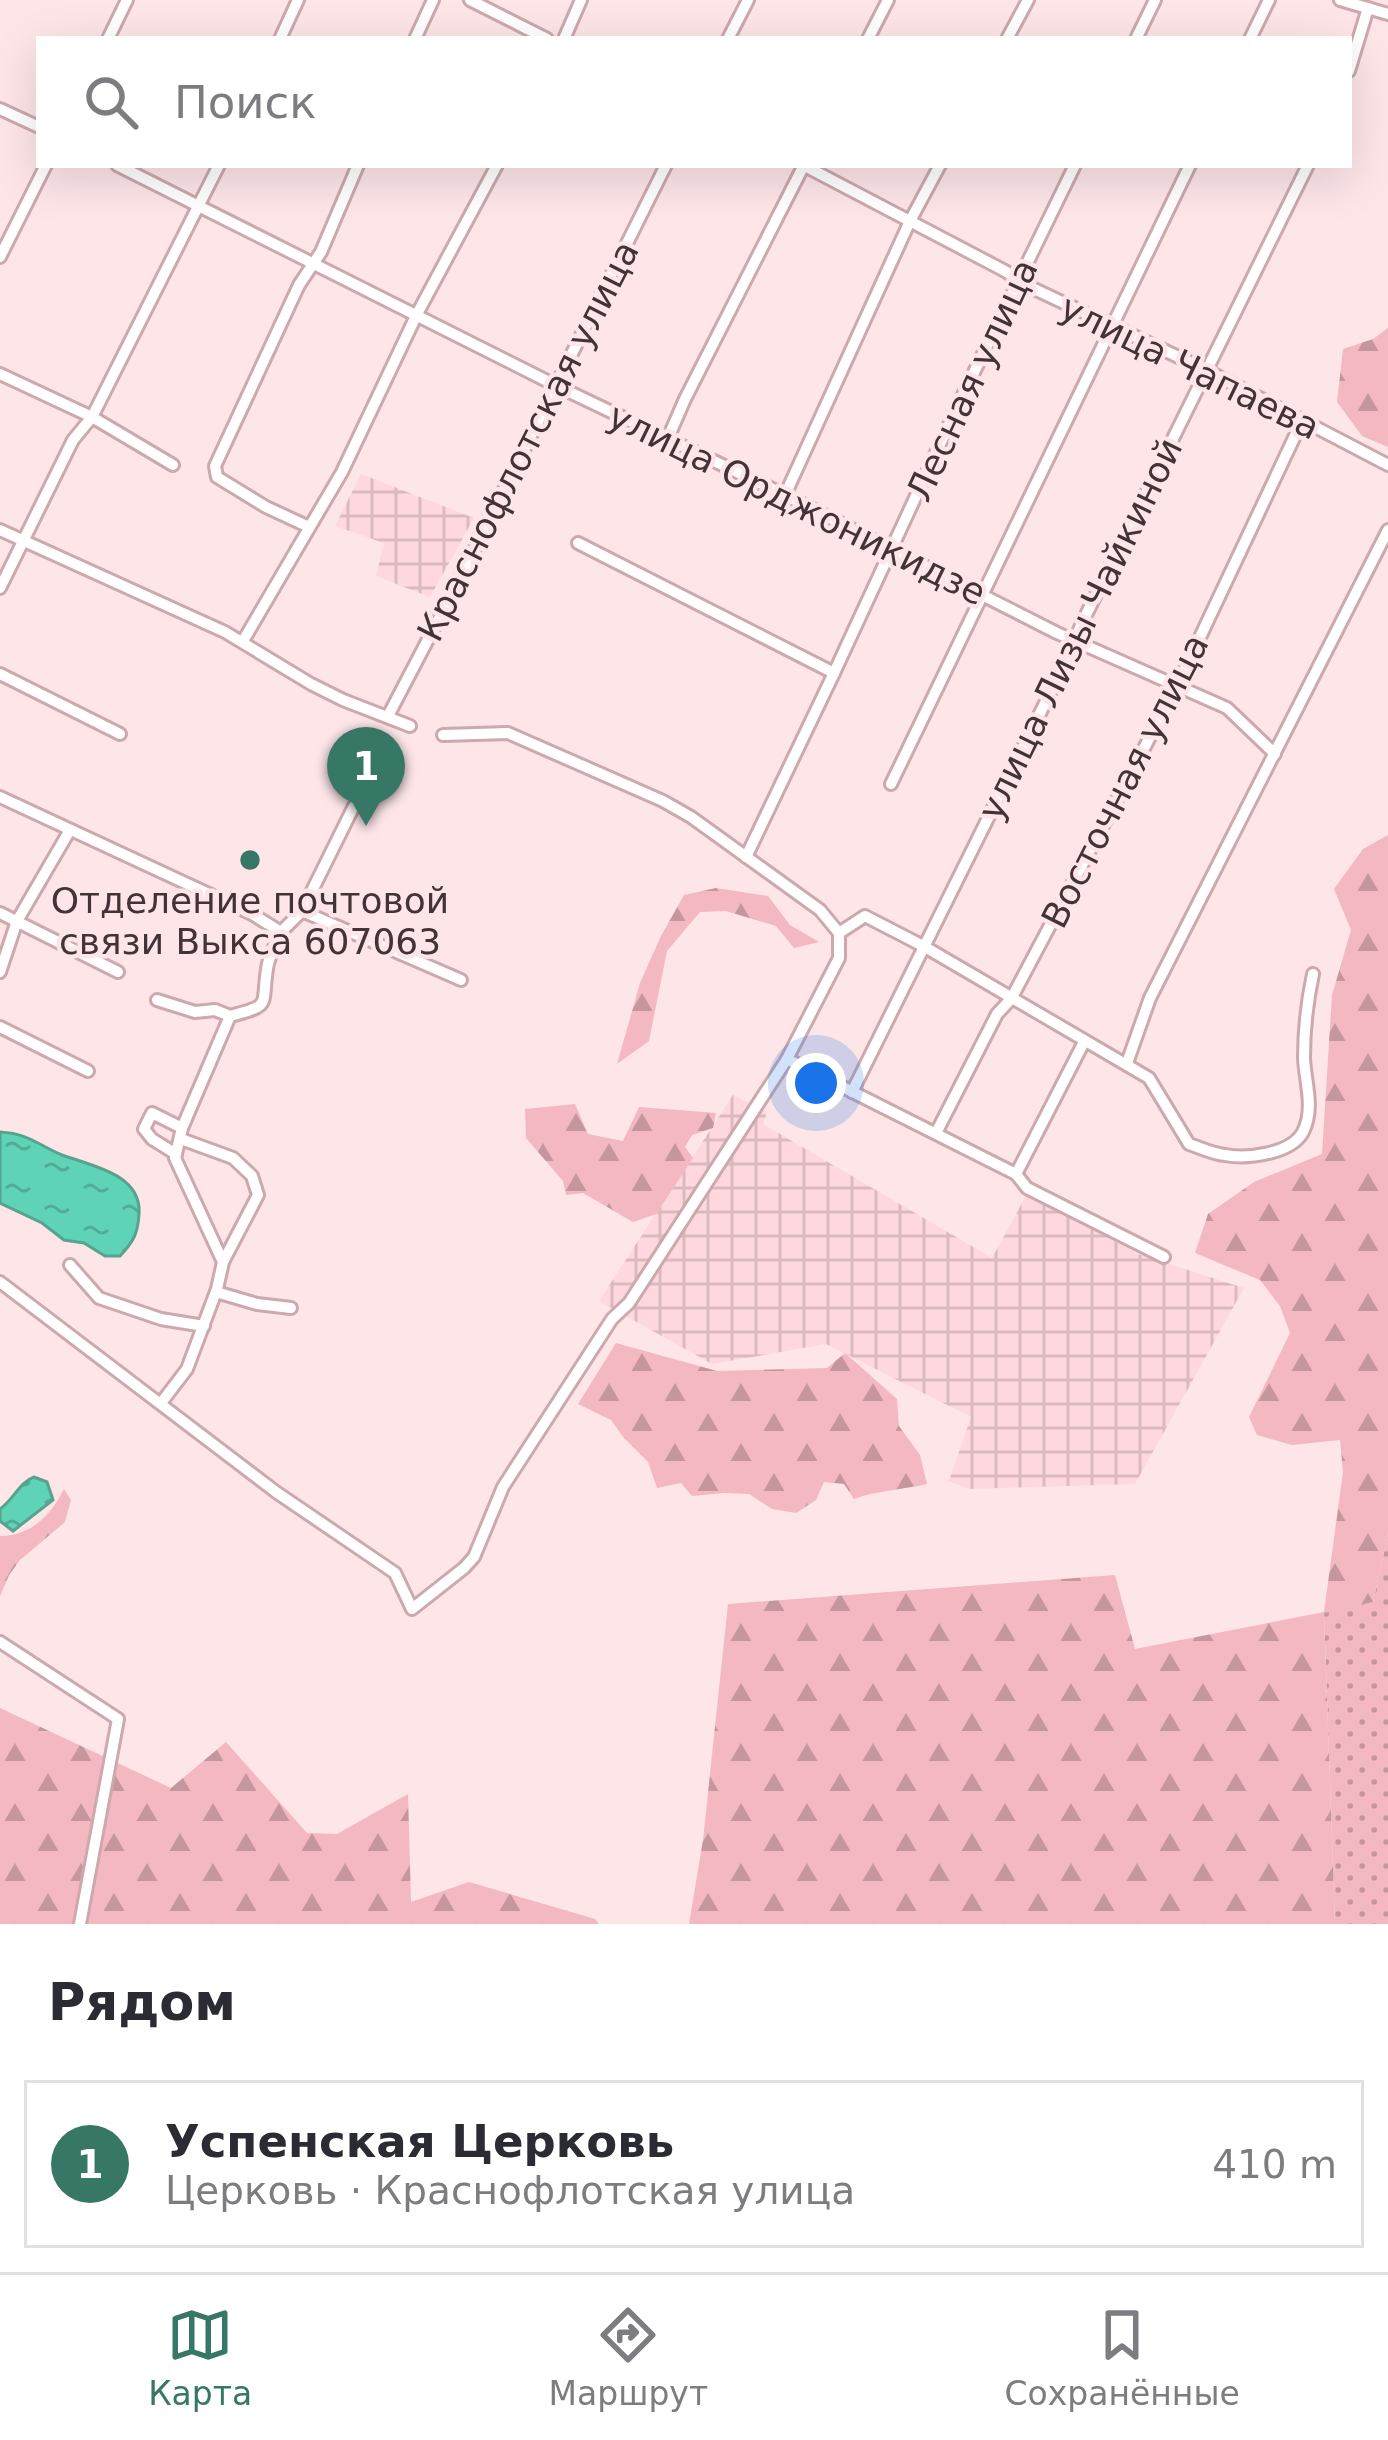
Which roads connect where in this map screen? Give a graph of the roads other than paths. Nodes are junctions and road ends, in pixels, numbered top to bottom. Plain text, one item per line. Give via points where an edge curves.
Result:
1 (127, 0) edge
2 (298, 0) edge
3 (433, 0) edge
4 (470, 0) edge
5 (581, 0) edge
6 (748, 0) edge
7 (888, 0) edge
8 (1028, 0) edge
9 (1156, 0) edge
10 (1269, 0) edge
11 (1340, 0) edge
12 (1368, 8) junction
13 (1388, 14) edge
14 (109, 36) edge
15 (281, 36) edge
16 (416, 36) edge
17 (541, 36) edge
18 (565, 36) edge
19 (730, 36) edge
20 (870, 36) edge
21 (1009, 36) edge
22 (1138, 36) edge
23 (1251, 36) edge
24 (1352, 61) edge
25 (0, 109) edge
26 (36, 126) edge
27 (44, 168) edge
28 (123, 168) edge
29 (218, 168) edge
30 (357, 168) edge
31 (495, 168) edge
32 (665, 168) edge
33 (802, 168) edge
34 (810, 168) edge
35 (938, 168) edge
36 (1074, 168) edge
37 (1189, 168) edge
38 (1306, 168) edge
39 (199, 205) junction
40 (910, 221) junction
41 (0, 257) edge
42 (313, 264) junction
43 (1019, 279) junction
44 (417, 314) junction
45 (1112, 328) junction
46 (1205, 370) junction
47 (0, 374) edge
48 (556, 386) junction
49 (92, 417) junction
50 (1303, 421) junction
51 (668, 438) junction
52 (173, 465) dead end
53 (1388, 465) edge
54 (785, 495) junction
55 (309, 527) junction
56 (0, 530) edge
57 (1388, 530) edge
58 (22, 541) junction
59 (578, 543) dead end
60 (892, 549) junction
61 (0, 589) edge
62 (983, 596) junction
63 (1074, 640) junction
64 (243, 641) junction
65 (835, 673) junction
66 (0, 674) edge
67 (1177, 686) junction
68 (388, 716) junction
69 (410, 727) dead end
70 (120, 734) dead end
71 (443, 735) dead end
72 (1275, 754) junction
73 (891, 784) dead end
74 (0, 797) edge
75 (354, 806) dead end
76 (70, 830) junction
77 (746, 856) junction
78 (302, 911) junction
79 (0, 913) edge
80 (17, 921) junction
81 (281, 932) junction
82 (839, 933) junction
83 (925, 947) junction
84 (0, 972) edge
85 (118, 972) dead end
86 (1313, 974) dead end
87 (460, 980) dead end
88 (1011, 999) junction
89 (157, 1000) dead end
90 (230, 1016) junction
91 (0, 1027) edge
92 (1084, 1042) junction
93 (787, 1059) junction
94 (1127, 1063) junction
95 (88, 1071) dead end
96 (852, 1092) junction
97 (182, 1133) junction
98 (936, 1133) junction
99 (176, 1154) junction
100 (1016, 1174) junction
101 (1164, 1257) dead end
102 (224, 1262) junction
103 (70, 1264) dead end
104 (0, 1282) edge
105 (216, 1292) junction
106 (291, 1308) dead end
107 (204, 1325) junction
108 (161, 1403) junction
109 (0, 1642) edge
110 (80, 1924) edge

1 - 14 street
2 - 15 street
3 - 16 street
4 - 17 street
5 - 18 street
6 - 19 street
7 - 20 street
8 - 21 street
9 - 22 street
10 - 23 street
11 - 12 street
12 - 13 street
12 - 24 street
25 - 26 street
27 - 41 street
28 - 39 street, улица Орджоникидзе
29 - 39 street
30 - 42 street
31 - 44 street
32 - 48 street, Краснофлотская улица
33 - 51 street
34 - 40 street, улица Чапаева
35 - 40 street
36 - 43 street, Лесная улица
37 - 45 street
38 - 46 street, улица Лизы Чайкиной
39 - 42 street, улица Орджоникидзе
39 - 49 street
40 - 43 street, улица Чапаева
40 - 54 street
42 - 44 street, улица Орджоникидзе
42 - 55 street via 215,466 217,477
43 - 45 street, улица Чапаева
43 - 60 street, Лесная улица
44 - 48 street, улица Орджоникидзе
44 - 55 street
45 - 46 street, улица Чапаева
45 - 62 street
46 - 50 street, улица Чапаева
46 - 63 street, улица Лизы Чайкиной
47 - 49 street
48 - 51 street, улица Орджоникидзе
48 - 68 street, Краснофлотская улица
49 - 52 street
49 - 58 street
50 - 53 street, улица Чапаева
50 - 67 street, Восточная улица
51 - 54 street, улица Орджоникидзе
54 - 60 street, улица Орджоникидзе
55 - 64 street
56 - 58 street
57 - 72 street
58 - 61 street
58 - 64 street
59 - 65 street
60 - 62 street, улица Орджоникидзе
60 - 65 street, Лесная улица
62 - 63 street, улица Орджоникидзе
62 - 73 street
63 - 67 street, улица Орджоникидзе
63 - 83 street, улица Лизы Чайкиной
64 - 68 street via 311,684
65 - 77 street, Лесная улица
66 - 70 street
67 - 72 street, улица Орджоникидзе via 1227,709
67 - 88 street, Восточная улица
68 - 69 street
71 - 77 street via 508,733 663,801
72 - 94 street via 1150,998
74 - 76 street
75 - 78 street
76 - 80 street
76 - 81 street
77 - 82 street
78 - 81 street
78 - 87 street
79 - 80 street
80 - 84 street
80 - 85 street
81 - 90 street via 264,1001
82 - 83 street via 865,916
82 - 93 street via 839,958
83 - 88 street
83 - 96 street, улица Лизы Чайкиной
86 - 94 street via 1304,1012 1310,1096 1302,1133 1287,1146 1226,1156 1189,1144 1149,1078
88 - 92 street
88 - 98 street, Восточная улица
89 - 90 street
90 - 97 street
91 - 95 street
92 - 94 street
92 - 100 street
93 - 96 street
93 - 108 street via 503,1487 474,1557 412,1609 395,1573
96 - 98 street
97 - 99 street
97 - 99 street via 152,1113 144,1130
97 - 102 street via 252,1176 258,1195
98 - 100 street
99 - 102 street
100 - 101 street via 1028,1188
102 - 105 street
103 - 107 street via 99,1298
104 - 108 street
105 - 106 street
105 - 107 street
107 - 108 street via 187,1369
109 - 110 street via 118,1719

